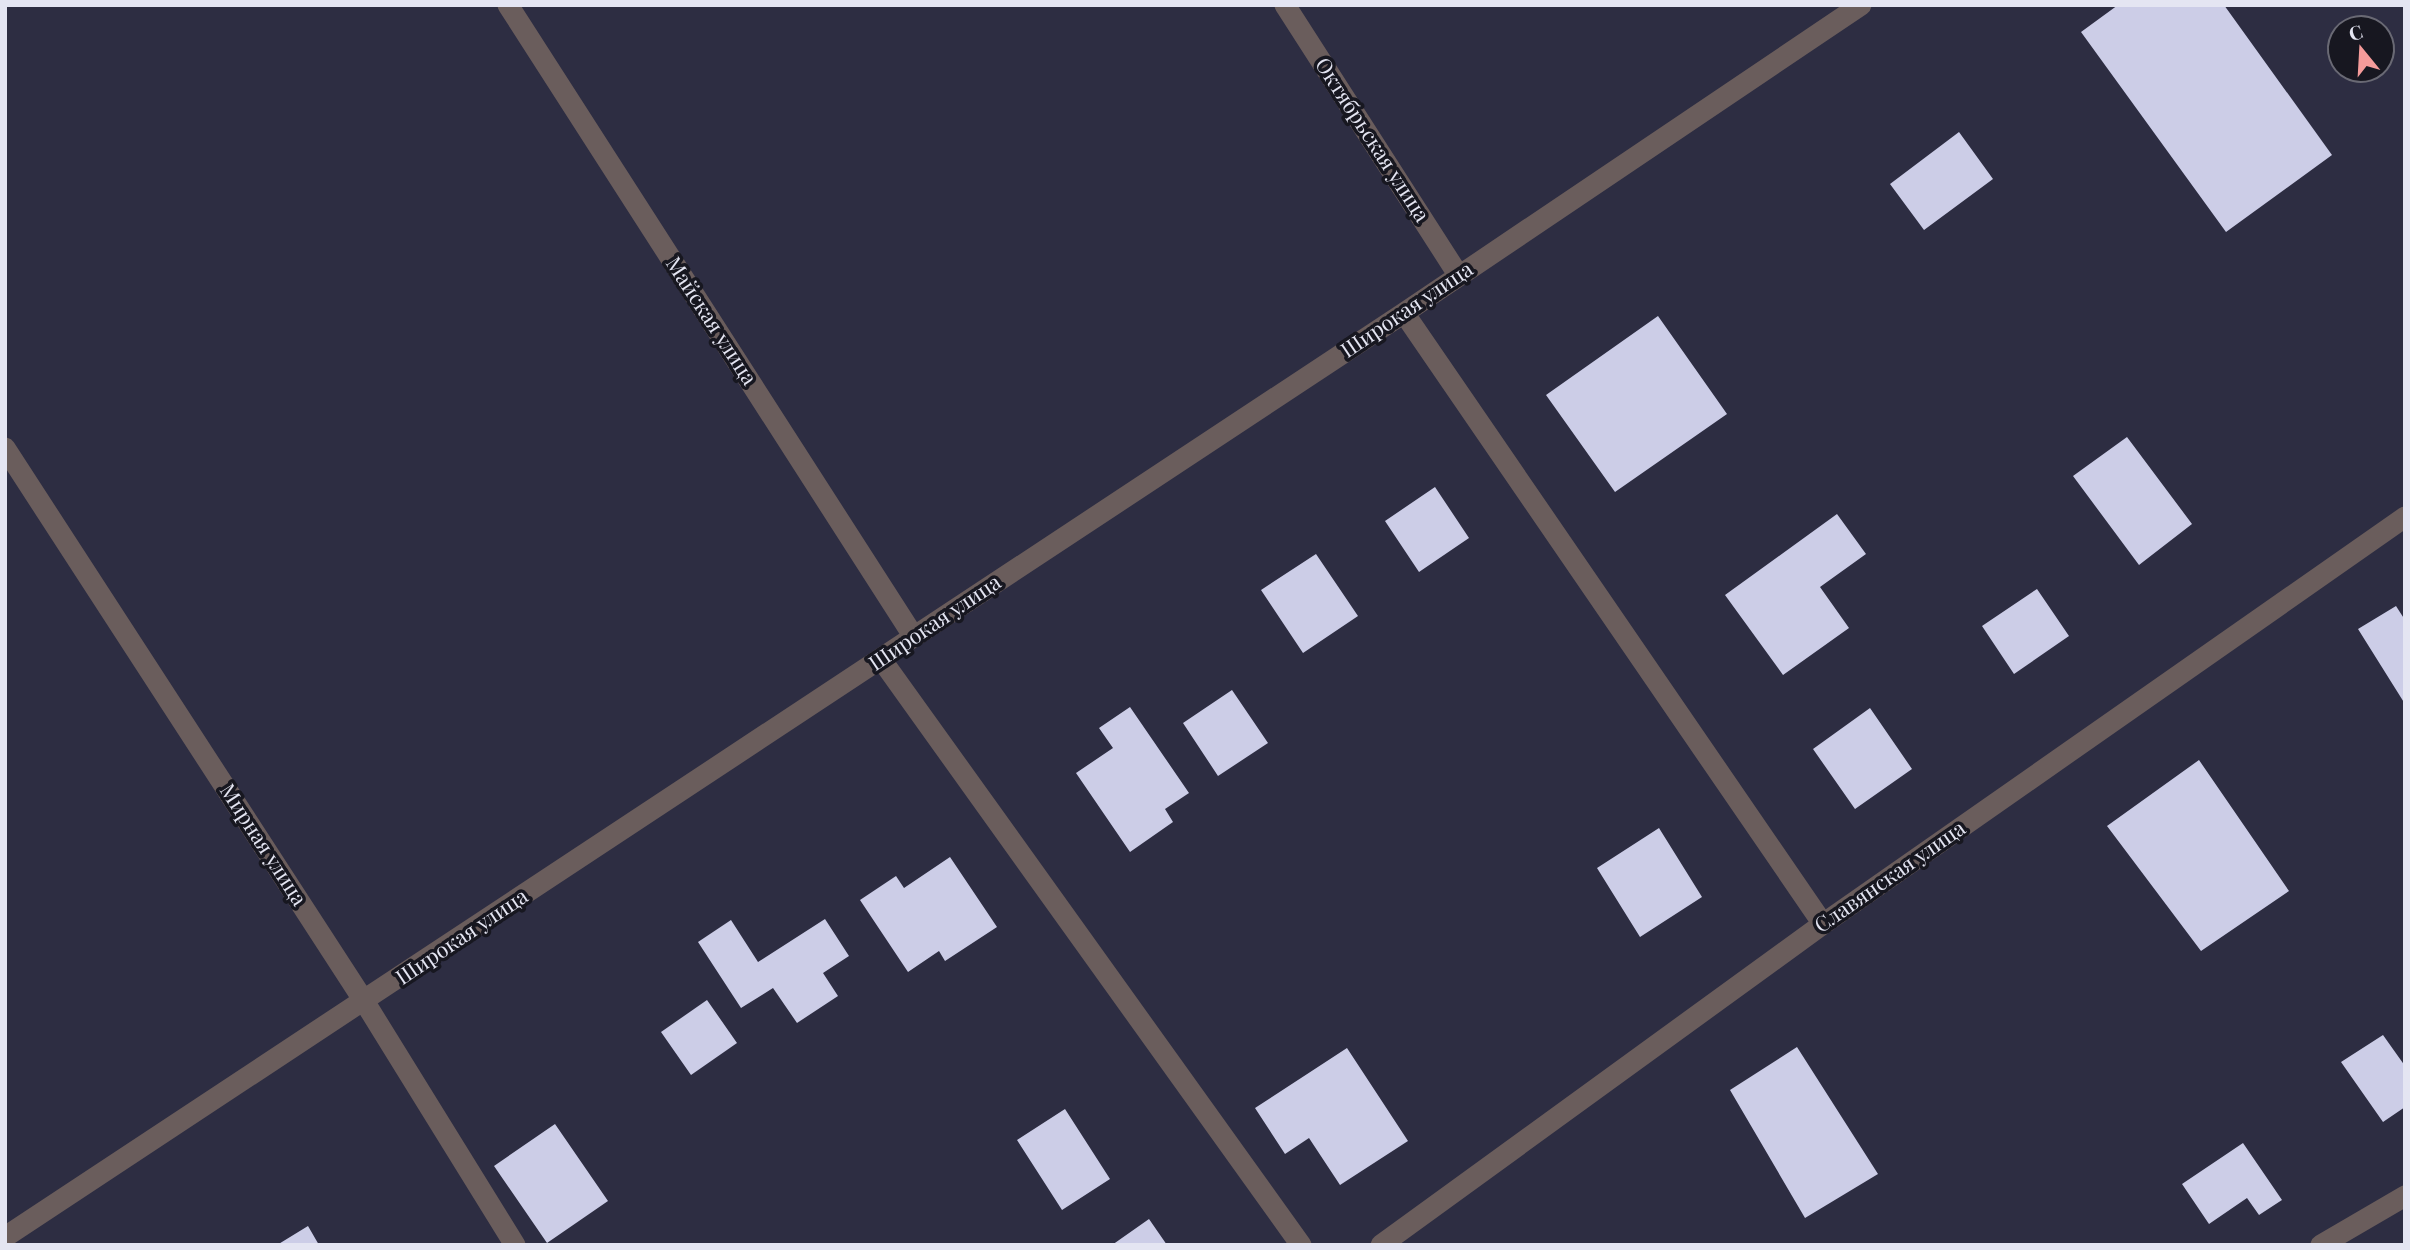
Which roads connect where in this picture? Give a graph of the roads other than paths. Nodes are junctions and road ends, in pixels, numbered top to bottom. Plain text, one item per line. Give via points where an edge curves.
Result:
1 (508, 5) edge
2 (1285, 5) edge
3 (1861, 5) edge
4 (1460, 276) junction
5 (1404, 313) junction
6 (5, 448) edge
7 (2405, 517) edge
8 (914, 637) junction
9 (881, 659) junction
10 (1823, 924) junction
11 (364, 1001) junction
12 (2405, 1196) edge
13 (5, 1237) edge
14 (515, 1245) edge
15 (1301, 1245) edge
16 (1381, 1245) edge
17 (2321, 1245) edge

1 - 8 street, Майская улица
2 - 4 street, Октябрьская улица
3 - 4 street, Широкая улица
4 - 5 street, Широкая улица
5 - 8 street, Широкая улица
5 - 10 street
6 - 11 street, Мирная улица
7 - 10 street, Славянская улица
8 - 9 street, Широкая улица
9 - 11 street, Широкая улица
9 - 15 street
10 - 16 street, Славянская улица
11 - 13 street, Широкая улица
11 - 14 street, Мирная улица
12 - 17 street

